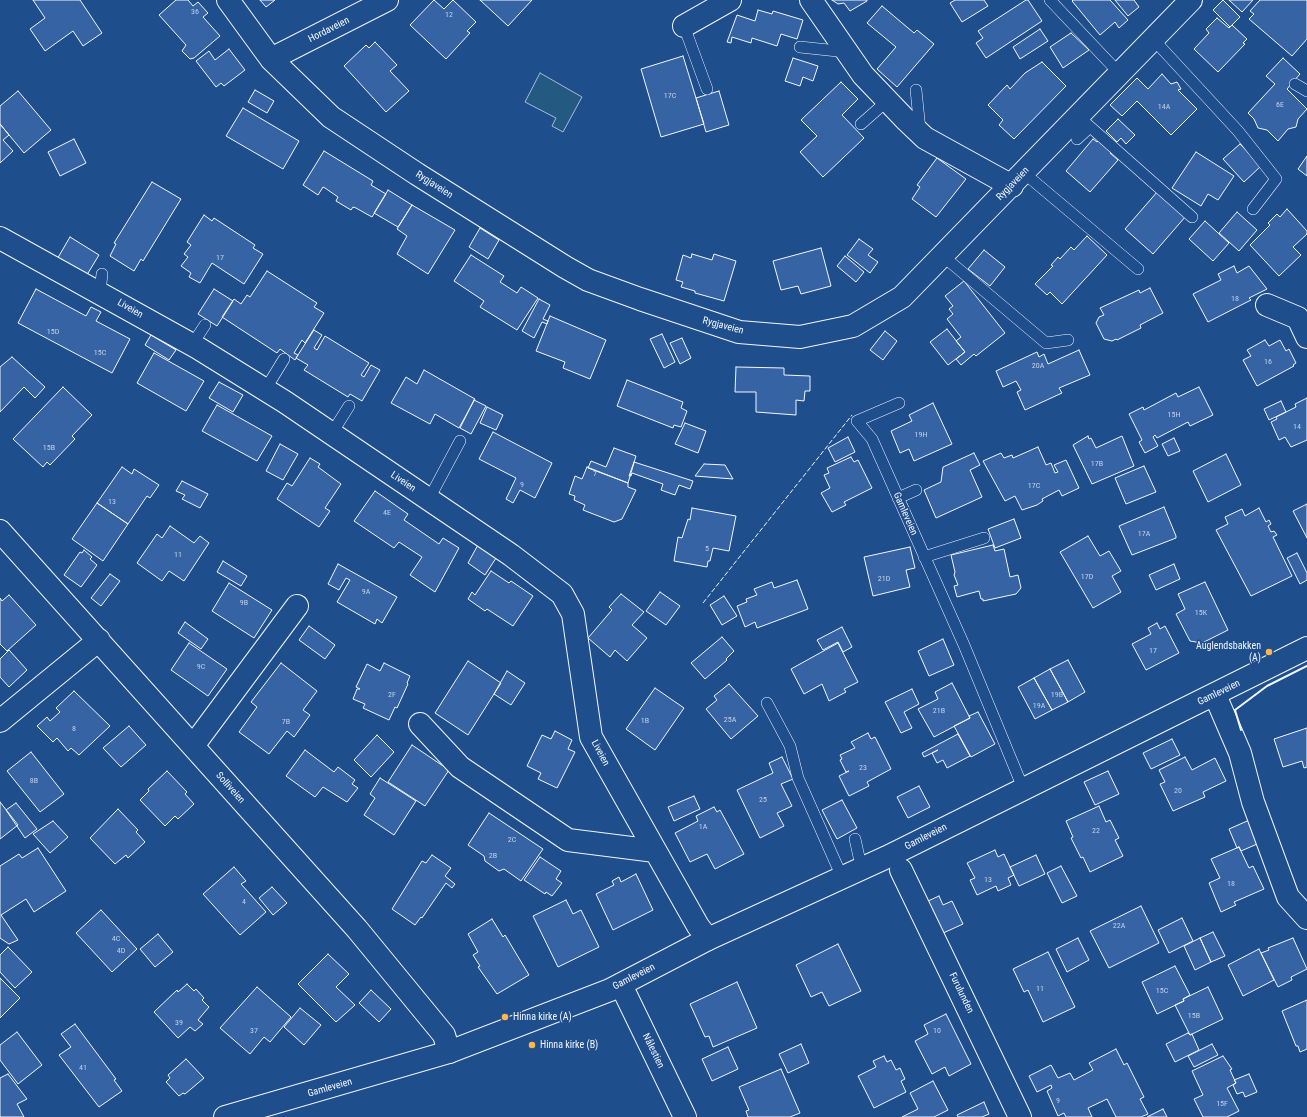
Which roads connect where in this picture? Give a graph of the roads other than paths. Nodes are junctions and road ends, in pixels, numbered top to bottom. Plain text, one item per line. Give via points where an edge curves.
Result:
1 (228, 0) edge
2 (387, 0) edge
3 (730, 0) edge
4 (1050, 0) edge
5 (1191, 0) edge
6 (821, 6) edge
7 (684, 26) joint
8 (1154, 40) junction
9 (800, 47) dead end
10 (848, 52) junction
11 (271, 59) junction
12 (1120, 74) junction
13 (707, 89) dead end
14 (916, 90) dead end
15 (887, 100) junction
16 (1085, 122) junction
17 (861, 124) dead end
18 (920, 133) junction
19 (1077, 139) dead end
20 (1018, 180) junction
21 (1253, 209) dead end
22 (1192, 217) dead end
23 (0, 238) edge
24 (943, 256) junction
25 (1138, 270) dead end
26 (1267, 305) dead end
27 (1301, 312) edge
28 (205, 325) dead end
29 (1307, 337) edge
30 (1068, 340) dead end
31 (192, 345) junction
32 (284, 359) dead end
33 (265, 390) junction
34 (899, 403) dead end
35 (349, 406) dead end
36 (332, 433) junction
37 (460, 441) dead end
38 (916, 490) dead end
39 (898, 498) junction
40 (429, 499) junction
41 (984, 538) dead end
42 (3, 541) edge
43 (924, 557) junction
44 (297, 606) dead end
45 (99, 640) junction
46 (1307, 648) edge
47 (1215, 695) junction
48 (767, 703) dead end
49 (0, 721) edge
50 (420, 724) dead end
51 (193, 746) junction
52 (1023, 788) junction
53 (855, 839) dead end
54 (655, 851) junction
55 (864, 868) junction
56 (901, 870) dead end
57 (842, 877) junction
58 (1307, 918) edge
59 (708, 939) junction
60 (621, 985) junction
61 (449, 1052) junction
62 (225, 1117) edge
63 (686, 1117) edge
64 (1020, 1117) edge

1 - 11 street, Rygjaveien
2 - 11 street, Hordaveien
3 - 7 street
4 - 12 lane
5 - 8 street, Rygjaveien
6 - 10 street
7 - 13 lane
8 - 12 street, Rygjaveien
8 - 21 lane via 1238,131 1276,179
9 - 10 lane
10 - 15 street via 863,75
11 - 24 street, Rygjaveien via 331,117 502,228 588,280 739,332 800,337 853,326 902,298
12 - 16 street, Rygjaveien
14 - 18 lane
15 - 17 lane
15 - 18 street
16 - 19 lane
16 - 20 street, Rygjaveien
16 - 22 lane
18 - 20 street via 959,158
20 - 24 street, Rygjaveien
20 - 25 lane
23 - 31 street, Liveien via 101,283
24 - 30 lane via 1046,343
26 - 27 street
27 - 29 street via 1298,318
28 - 31 lane
31 - 33 street, Liveien
32 - 33 lane
33 - 36 street, Liveien
34 - 39 lane, Gamleveien via 857,421 872,439
35 - 36 lane
36 - 40 street, Liveien
37 - 40 lane
38 - 39 lane
39 - 43 lane, Gamleveien
40 - 54 street, Liveien via 512,555 562,594 573,614 591,737
41 - 43 lane
42 - 45 street, Solliveien
43 - 52 lane, Gamleveien
44 - 51 street
45 - 49 street
45 - 51 street, Solliveien
46 - 47 street, Gamleveien
47 - 52 street, Gamleveien
47 - 58 street via 1240,753 1253,800 1288,898
48 - 57 lane via 790,746 798,778
50 - 54 street via 460,767 568,840
51 - 61 street, Solliveien via 357,929 444,1035
52 - 55 street, Gamleveien
53 - 55 lane
54 - 59 street, Liveien
55 - 57 street, Gamleveien
56 - 64 street, Furulunden
57 - 59 street, Gamleveien
59 - 60 street, Gamleveien
60 - 61 street, Gamleveien
60 - 63 street, Nålestien
61 - 62 street, Gamleveien

